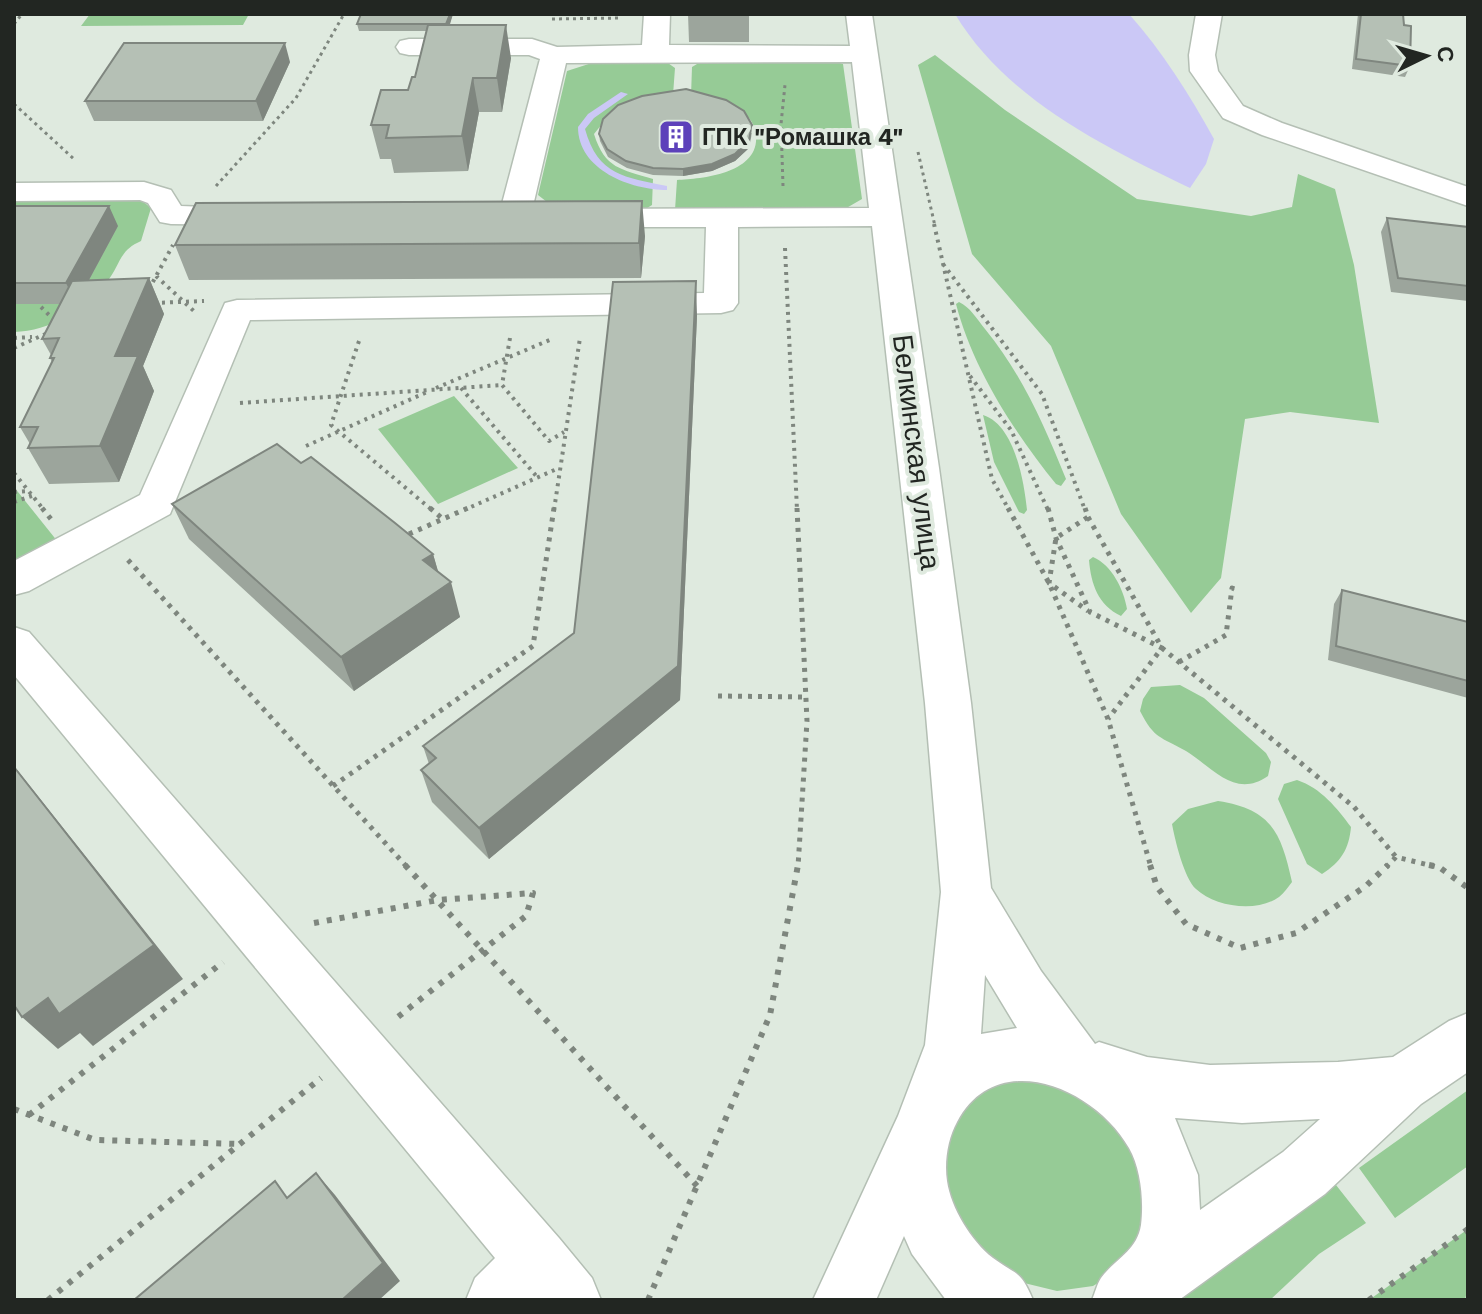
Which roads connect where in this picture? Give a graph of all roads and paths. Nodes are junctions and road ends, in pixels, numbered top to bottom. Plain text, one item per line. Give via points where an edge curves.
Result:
1 (22, 14) edge
2 (344, 14) edge
3 (859, 14) edge
4 (1209, 14) edge
5 (657, 16) edge
6 (552, 19) dead end
7 (14, 24) edge
8 (409, 47) dead end
9 (655, 53) junction
10 (865, 54) junction
11 (554, 55) junction
12 (788, 55) junction
13 (14, 104) edge
14 (917, 149) dead end
15 (91, 191) junction
16 (14, 192) edge
17 (1468, 197) edge
18 (190, 215) junction
19 (282, 216) edge
20 (722, 217) junction
21 (784, 217) junction
22 (886, 217) junction
23 (940, 260) junction
24 (146, 294) edge
25 (141, 304) edge
26 (513, 305) junction
27 (41, 307) edge
28 (372, 307) junction
29 (237, 310) junction
30 (584, 315) junction
31 (37, 337) junction
32 (14, 338) edge
33 (14, 348) edge
34 (507, 358) junction
35 (967, 372) junction
36 (502, 385) junction
37 (461, 388) junction
38 (432, 390) junction
39 (339, 396) junction
40 (197, 406) junction
41 (337, 432) junction
42 (565, 432) junction
43 (306, 446) dead end
44 (560, 468) junction
45 (14, 473) edge
46 (538, 478) junction
47 (14, 482) edge
48 (23, 484) junction
49 (14, 492) edge
50 (30, 493) junction
51 (14, 502) edge
52 (1088, 517) junction
53 (443, 519) junction
54 (409, 534) edge
55 (1056, 538) junction
56 (88, 540) junction
57 (14, 580) edge
58 (1049, 583) junction
59 (1238, 590) dead end
60 (1090, 612) junction
61 (14, 644) edge
62 (1162, 648) junction
63 (1179, 662) junction
64 (718, 696) dead end
65 (807, 697) junction
66 (1108, 719) junction
67 (333, 786) junction
68 (1396, 857) junction
69 (1468, 888) edge
70 (966, 892) junction
71 (438, 900) junction
72 (260, 933) junction
73 (484, 952) junction
74 (1468, 1040) edge
75 (358, 1048) junction
76 (1075, 1063) junction
77 (1401, 1084) junction
78 (14, 1109) edge
79 (29, 1115) junction
80 (921, 1130) junction
81 (240, 1144) junction
82 (697, 1186) junction
83 (1468, 1229) edge
84 (535, 1287) edge
85 (48, 1300) edge
86 (648, 1300) edge
87 (844, 1300) edge
88 (1002, 1300) edge
89 (1123, 1300) edge
90 (1369, 1300) edge

1 - 7 path
2 - 18 path via 296,98
3 - 10 street, Белкинская улица
4 - 17 street via 1204,71 1233,112
5 - 6 path
5 - 9 street
8 - 11 street via 532,47
9 - 11 street
9 - 12 street
10 - 12 street
10 - 22 street, Белкинская улица
11 - 20 street via 524,218
12 - 21 path via 781,124
13 - 15 path via 95,179
14 - 23 path
15 - 16 street
15 - 18 street via 144,191 160,197 171,215
18 - 19 street
18 - 24 path
20 - 21 street
20 - 30 street via 721,303
21 - 22 street
21 - 65 path
22 - 70 street, Белкинская улица via 943,656
23 - 35 path
23 - 52 path via 1042,394
25 - 29 path via 242,299
26 - 28 street
26 - 30 street
26 - 34 path
27 - 31 path via 60,327
28 - 29 street
28 - 39 path
29 - 40 street
30 - 34 path
30 - 42 path
31 - 32 path
31 - 33 path
34 - 36 path
34 - 38 path
35 - 55 path via 1011,430 1046,502
35 - 58 path via 992,479
36 - 37 path
36 - 42 path via 549,441
37 - 38 path
37 - 46 path
38 - 39 path
38 - 41 path
39 - 40 path
39 - 41 path via 331,425
40 - 56 street via 156,504
41 - 43 path
41 - 53 path
42 - 44 path
44 - 46 path
44 - 67 path via 533,646
45 - 48 path
46 - 53 path
47 - 48 path
48 - 50 path
49 - 50 path
50 - 51 path
50 - 56 path
52 - 55 path
52 - 62 path
53 - 54 path
55 - 58 path
55 - 60 path
56 - 57 street
56 - 67 path
58 - 60 path
58 - 66 path
59 - 63 path via 1232,588 1226,635
60 - 62 path
61 - 72 street
62 - 63 path
62 - 66 path
63 - 68 path via 1354,807
64 - 65 path
65 - 82 path via 798,872 770,1015
66 - 68 path via 1157,887 1186,924 1240,948 1296,933 1366,886
67 - 71 path
68 - 69 path via 1439,867
70 - 76 street, Белкинская улица via 1022,989
70 - 80 street, Белкинская улица via 953,1045
71 - 72 path
71 - 73 path
71 - 73 path via 533,893 526,916
72 - 75 street
72 - 79 path
73 - 75 path
73 - 82 path
74 - 77 street
75 - 81 path
75 - 84 street
76 - 77 street via 1147,1085 1212,1092 1306,1093
76 - 80 street, Белкинская улица via 1027,1053 981,1061 944,1088
76 - 89 street, Белкинская улица via 1117,1089 1150,1128 1169,1175 1171,1226 1154,1270
77 - 89 street via 1304,1173
78 - 79 path
79 - 81 path via 95,1140
80 - 87 street, Белкинская улица
80 - 88 street, Белкинская улица via 917,1180 933,1233 968,1278
81 - 85 path
82 - 86 path
83 - 90 path

